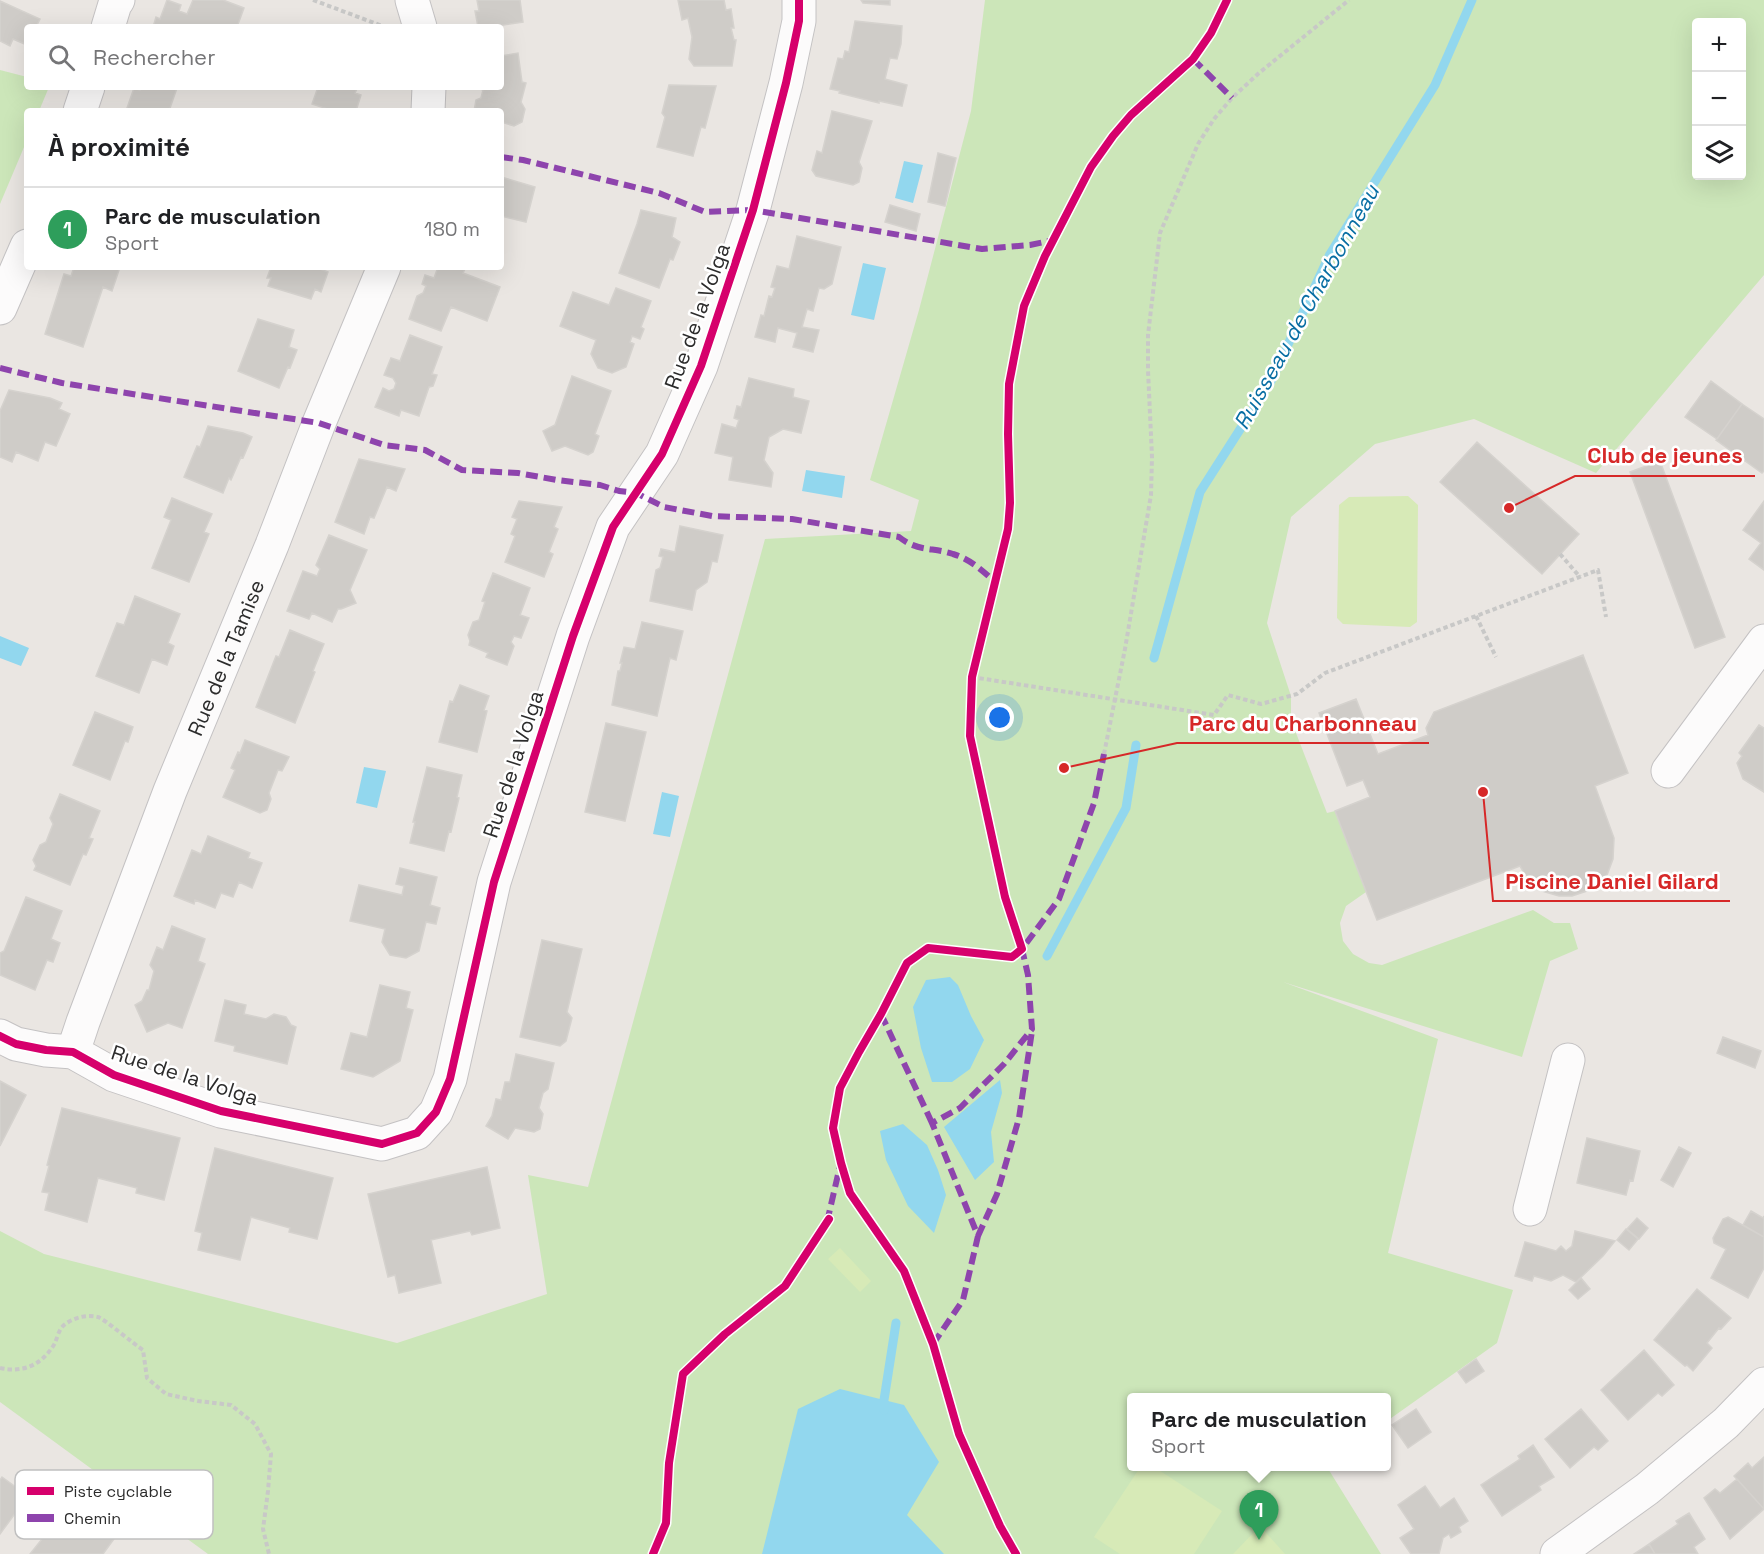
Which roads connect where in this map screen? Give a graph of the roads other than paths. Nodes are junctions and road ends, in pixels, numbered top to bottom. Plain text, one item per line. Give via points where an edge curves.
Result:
1 (411, 0) edge
2 (799, 0) edge
3 (419, 24) edge
4 (87, 90) edge
5 (429, 90) edge
6 (81, 108) edge
7 (428, 108) edge
8 (24, 253) edge
9 (383, 270) edge
10 (0, 308) edge
11 (1764, 640) edge
12 (1668, 771) dead end
13 (0, 1036) edge
14 (73, 1052) junction
15 (1568, 1060) dead end
16 (1530, 1209) dead end
17 (1764, 1384) edge
18 (1557, 1554) edge

1 - 3 street
2 - 14 street, Rue de la Volga via 799,21 786,83 753,210 701,366 662,454 613,527 573,636 494,882 450,1079 436,1112 417,1133 382,1144 222,1111 114,1075
4 - 6 street
5 - 7 street
8 - 10 street
9 - 14 street, Rue de la Tamise via 170,791
11 - 12 street
13 - 14 street, Rue de la Volga via 16,1044
15 - 16 street
17 - 18 street via 1726,1424 1647,1489

